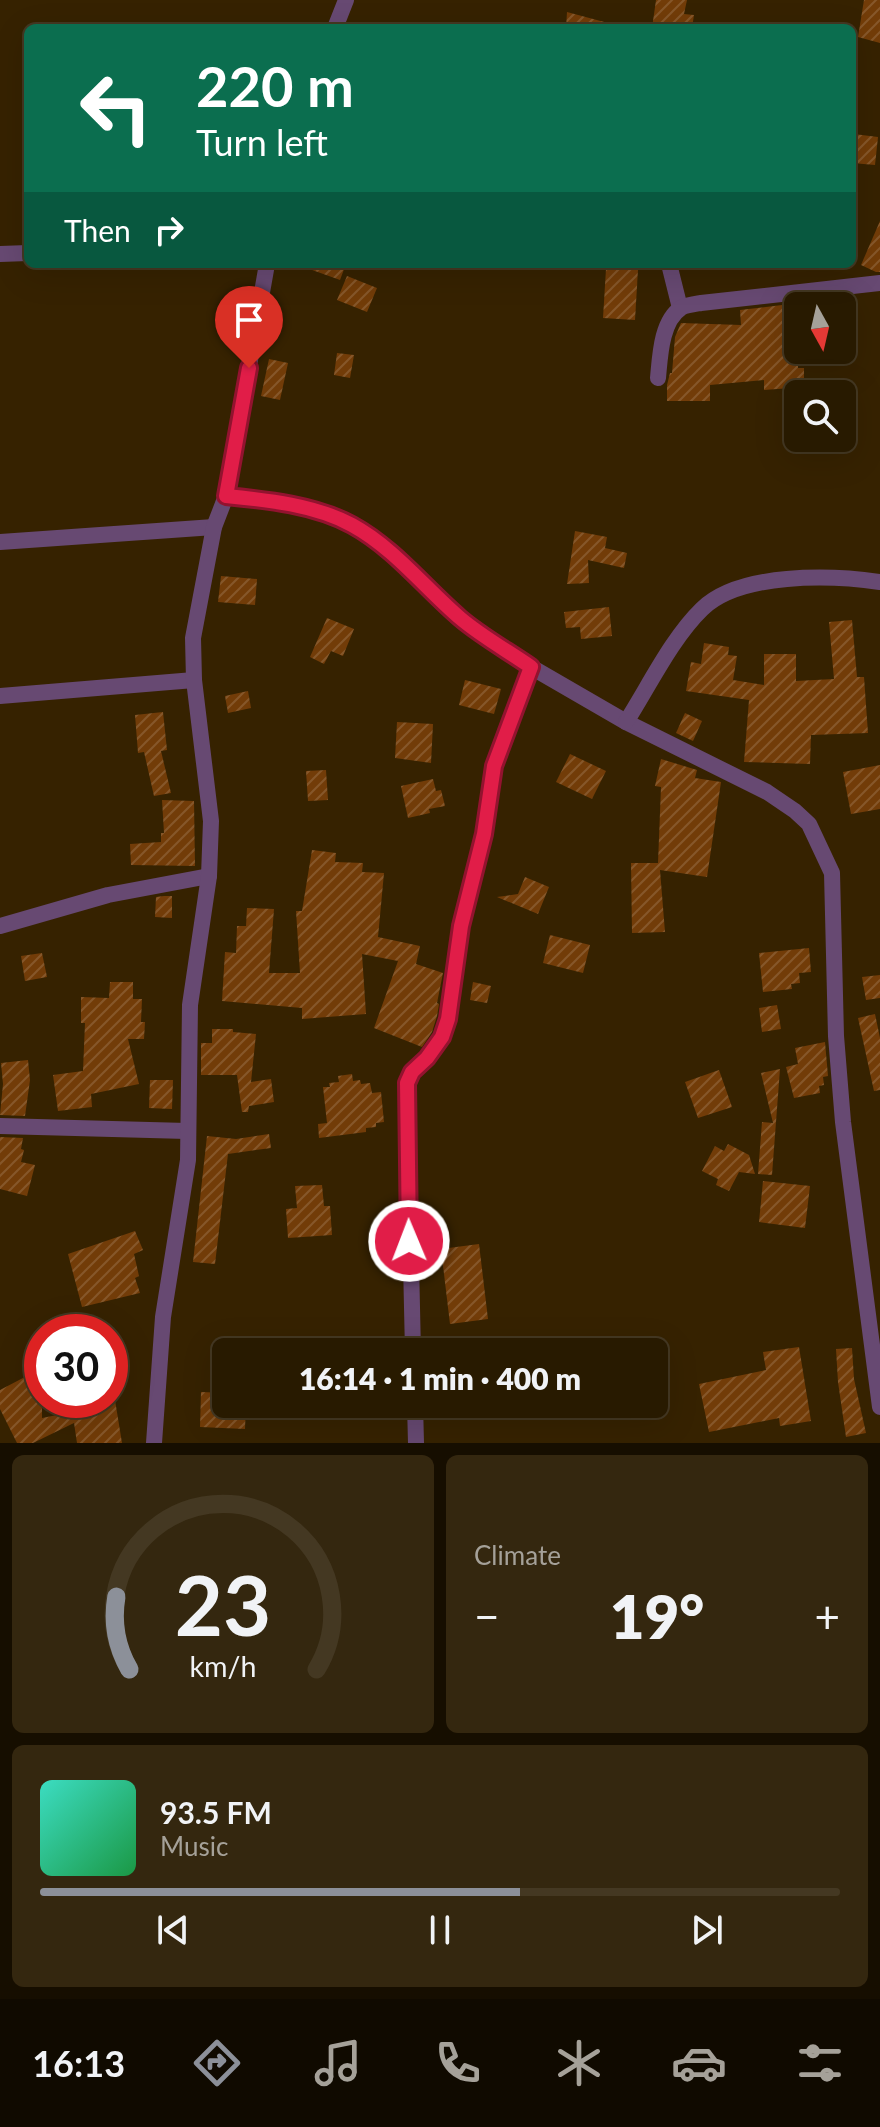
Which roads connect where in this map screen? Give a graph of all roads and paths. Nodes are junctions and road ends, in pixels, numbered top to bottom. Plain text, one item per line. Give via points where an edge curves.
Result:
1 (346, 0) edge
2 (337, 24) edge
3 (24, 253) edge
4 (0, 254) edge
5 (266, 268) edge
6 (670, 268) edge
7 (880, 283) edge
8 (680, 308) junction
9 (658, 378) dead end
10 (226, 496) junction
11 (214, 527) junction
12 (0, 542) edge
13 (880, 582) edge
14 (531, 667) junction
15 (194, 680) junction
16 (0, 696) edge
17 (626, 722) junction
18 (209, 876) junction
19 (0, 926) edge
20 (0, 1126) edge
21 (187, 1131) junction
22 (413, 1338) edge
23 (880, 1407) edge
24 (415, 1418) edge
25 (154, 1443) edge
26 (416, 1443) edge

1 - 2 street
3 - 4 street
5 - 10 street
6 - 8 street
7 - 8 street
8 - 9 street via 662,343
10 - 11 street
10 - 14 street via 268,500 350,524 381,543 462,620
11 - 12 street
11 - 15 street via 193,638
13 - 17 street via 820,578 731,589 702,608
14 - 17 street
14 - 22 street via 494,766 448,1019 442,1037 407,1083
15 - 16 street
15 - 18 street via 211,821
17 - 23 street via 795,811 809,824 832,873 843,1122
18 - 19 street via 108,895
18 - 21 street via 190,1005
20 - 21 street
21 - 25 street via 188,1160 163,1317
24 - 26 street

